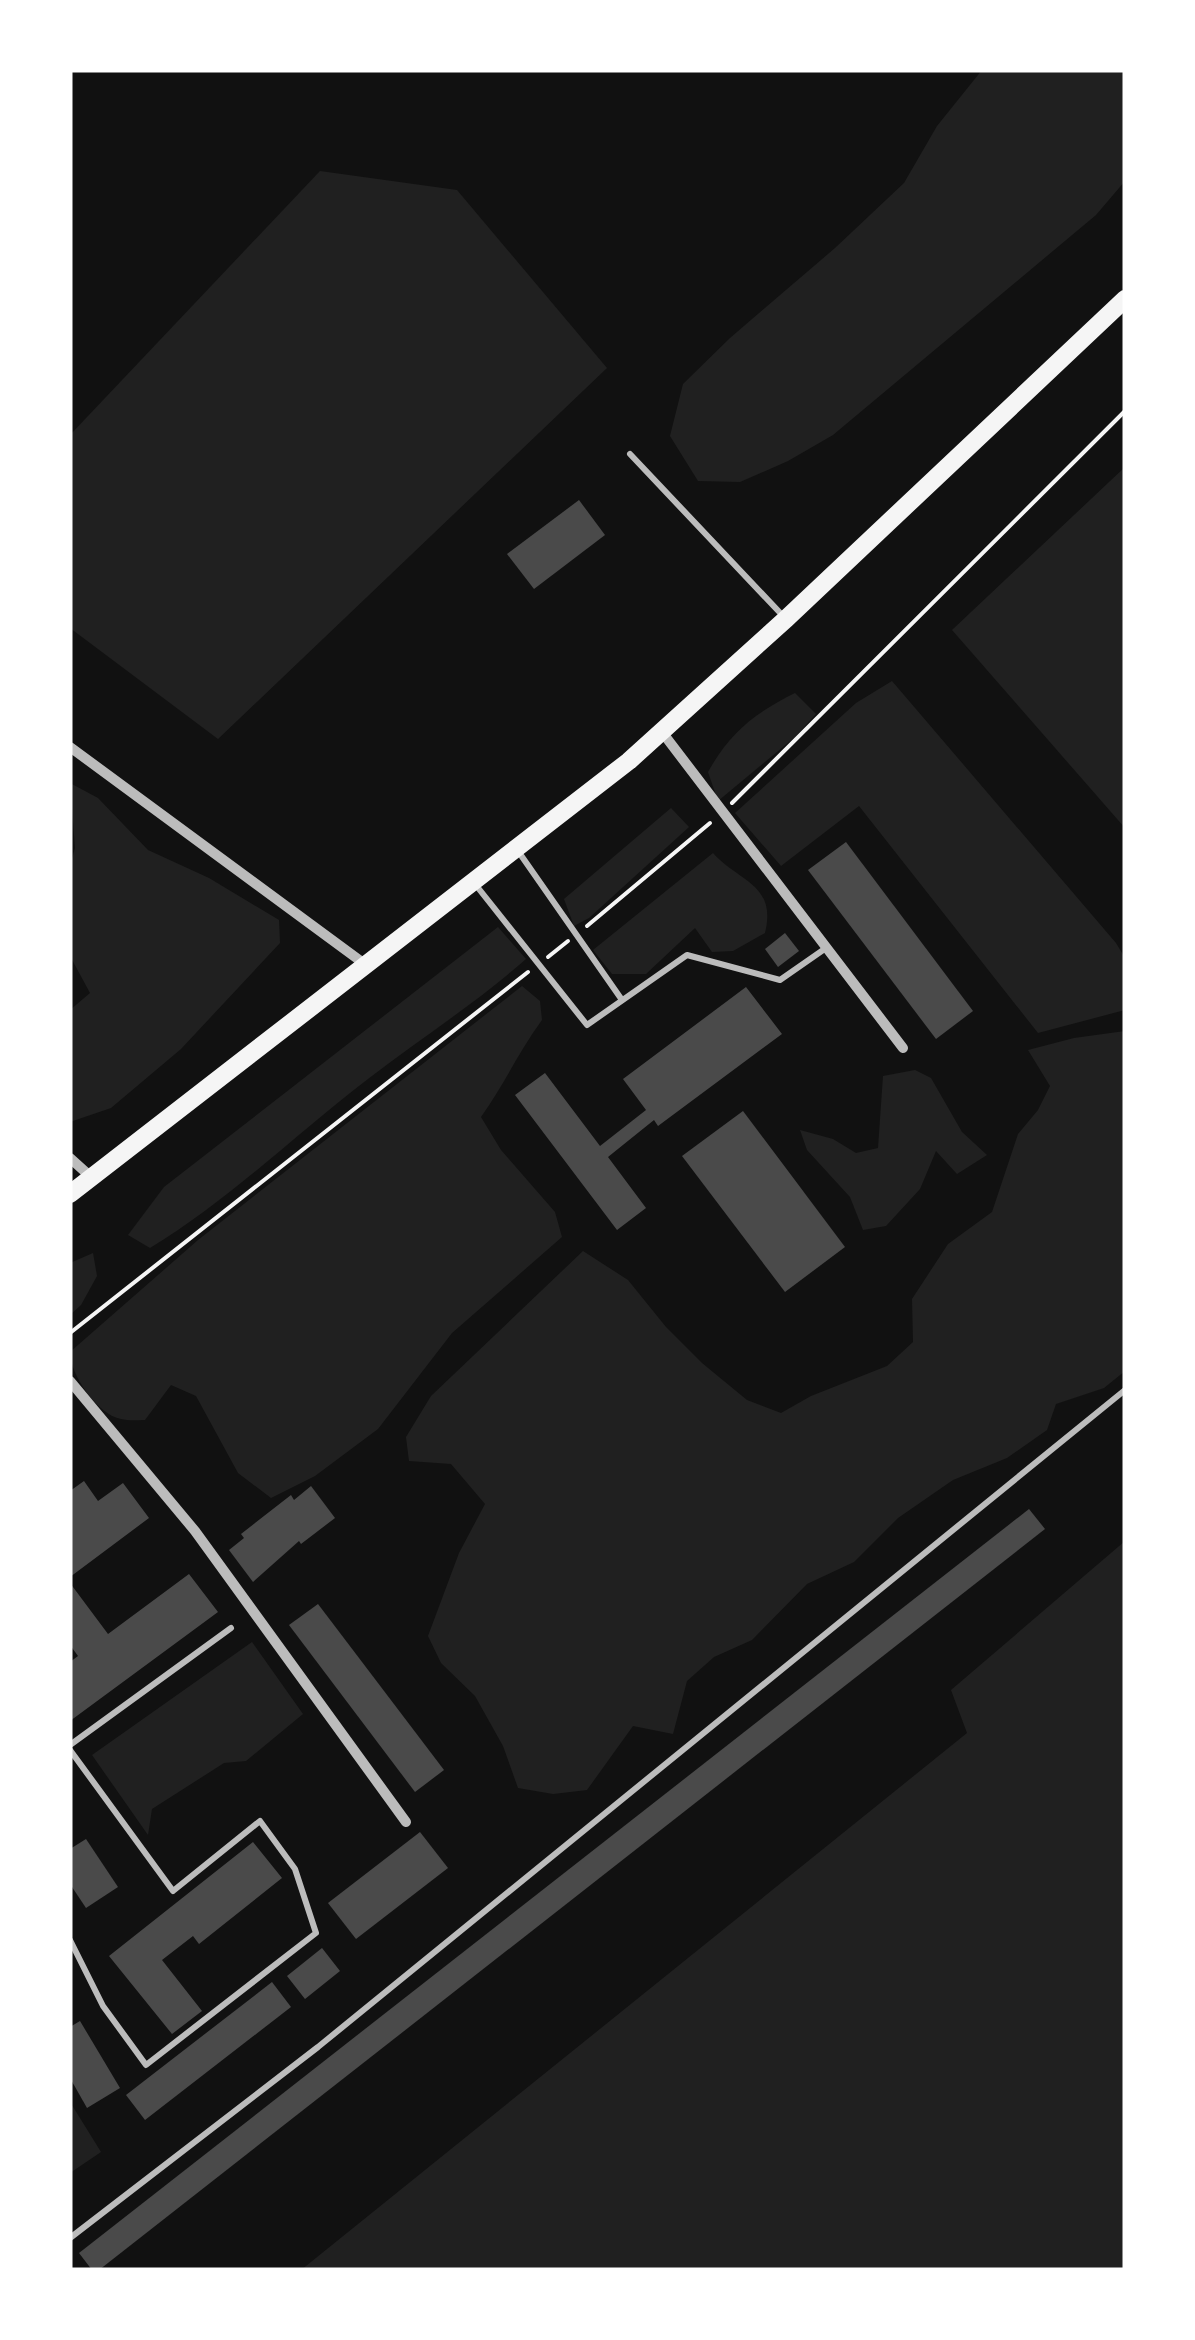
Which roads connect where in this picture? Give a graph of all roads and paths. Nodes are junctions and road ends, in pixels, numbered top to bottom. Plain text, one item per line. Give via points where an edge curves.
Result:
1 (1125, 299) edge
2 (1125, 411) edge
3 (630, 454) dead end
4 (786, 619) junction
5 (662, 732) junction
6 (70, 747) edge
7 (723, 812) junction
8 (517, 850) junction
9 (474, 882) junction
10 (576, 935) junction
11 (826, 948) junction
12 (538, 964) junction
13 (366, 965) junction
14 (622, 1000) junction
15 (903, 1048) dead end
16 (70, 1158) edge
17 (91, 1177) junction
18 (70, 1194) edge
19 (70, 1333) edge
20 (70, 1381) edge
21 (1125, 1390) edge
22 (231, 1628) dead end
23 (70, 1748) edge
24 (406, 1822) dead end
25 (70, 1940) edge
26 (70, 2238) edge

1 - 4 main road
2 - 7 path
3 - 4 lane
4 - 5 main road
5 - 7 street
5 - 8 main road
6 - 13 street
7 - 10 path
7 - 11 street
8 - 9 main road
8 - 10 lane
9 - 12 lane
9 - 13 main road
10 - 12 path
10 - 14 lane
11 - 14 lane via 780,980 687,955
11 - 15 street
12 - 14 lane via 588,1025
12 - 19 path
13 - 17 main road
16 - 17 street
17 - 18 main road
20 - 24 street via 195,1531
21 - 26 lane via 318,2047
22 - 23 lane
23 - 25 lane via 173,1891 260,1821 295,1868 316,1934 146,2065 103,2006

